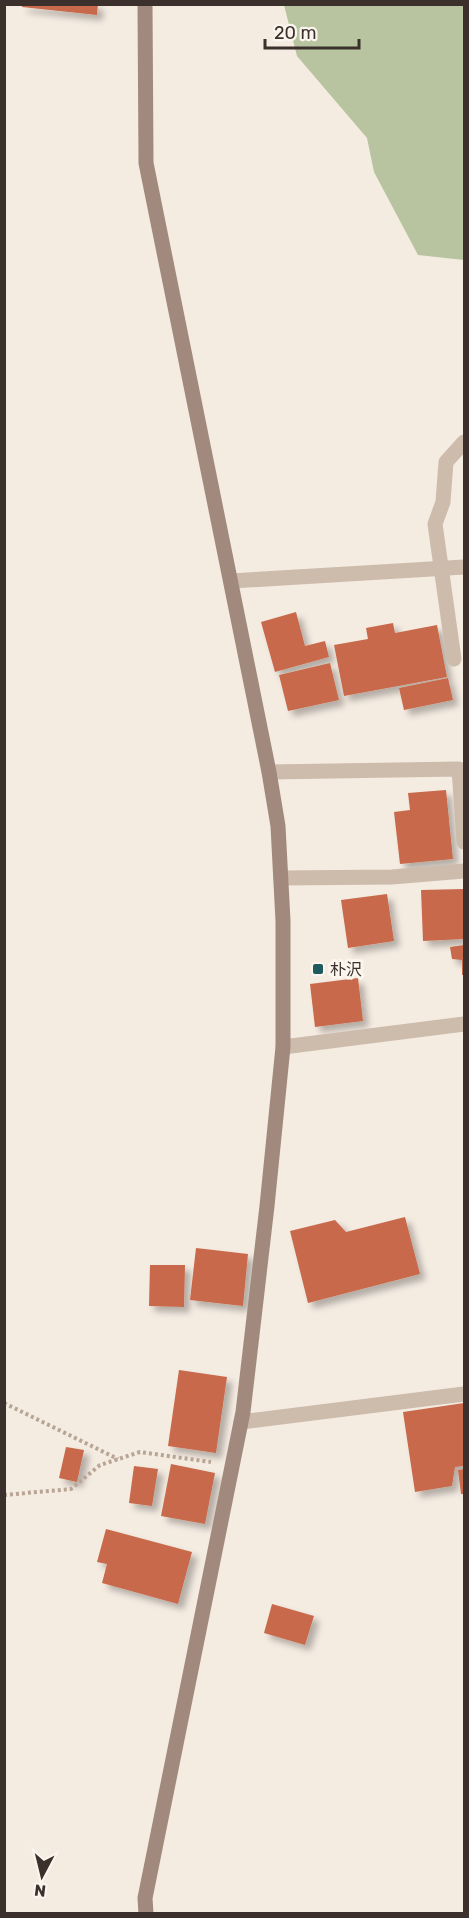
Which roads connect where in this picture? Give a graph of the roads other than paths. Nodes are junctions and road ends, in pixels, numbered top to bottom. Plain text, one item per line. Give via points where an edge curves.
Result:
1 (146, 4) edge
2 (465, 441) edge
3 (440, 567) junction
4 (465, 567) edge
5 (231, 581) junction
6 (454, 659) dead end
7 (269, 772) junction
8 (465, 842) edge
9 (465, 871) edge
10 (281, 878) junction
11 (465, 1024) edge
12 (283, 1047) junction
13 (465, 1394) edge
14 (241, 1422) junction
15 (146, 1914) edge

1 - 5 street via 146,163
2 - 3 street via 446,462 443,502 435,524
3 - 4 street
3 - 5 street
3 - 6 street
5 - 7 street
7 - 8 street via 459,770
7 - 10 street
9 - 10 street via 392,877
10 - 12 street
11 - 12 street
12 - 14 street
13 - 14 street
14 - 15 street via 145,1898

